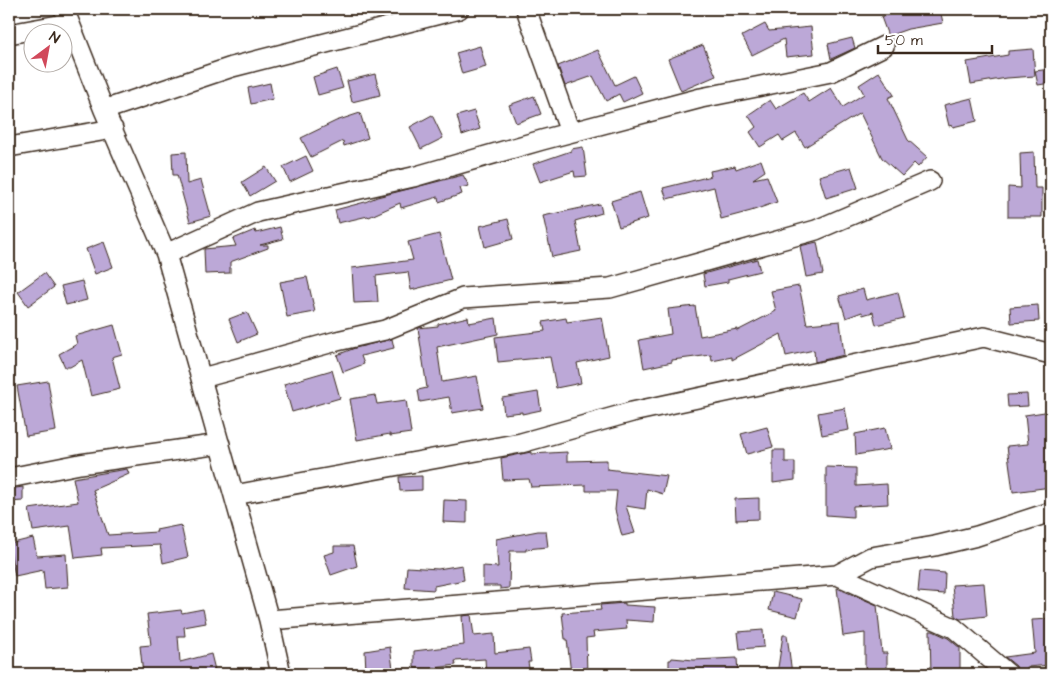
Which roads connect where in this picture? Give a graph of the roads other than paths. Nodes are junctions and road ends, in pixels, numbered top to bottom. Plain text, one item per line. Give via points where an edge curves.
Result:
1 (526, 9) edge
2 (448, 10) edge
3 (67, 16) edge
4 (9, 34) edge
5 (884, 46) dead end
6 (104, 110) junction
7 (113, 129) junction
8 (570, 132) junction
9 (9, 147) edge
10 (930, 181) dead end
11 (166, 254) junction
12 (1051, 354) edge
13 (202, 378) junction
14 (220, 444) junction
15 (9, 478) edge
16 (234, 495) junction
17 (1051, 512) edge
18 (837, 575) junction
19 (269, 620) junction
20 (281, 674) edge
21 (1008, 674) edge

1 - 8 street
2 - 6 street via 232,67
3 - 4 street
3 - 6 street
5 - 8 street via 831,72 700,98
6 - 7 street
7 - 9 street
7 - 11 street
8 - 11 street via 413,177 258,212
10 - 13 street via 816,230 610,288 463,298 385,330
11 - 13 street
12 - 16 street via 984,337 632,412 521,443
13 - 14 street
14 - 15 street via 80,464
14 - 16 street
16 - 19 street
17 - 18 street via 976,536 870,556
18 - 19 street
18 - 21 street via 954,628
19 - 20 street

